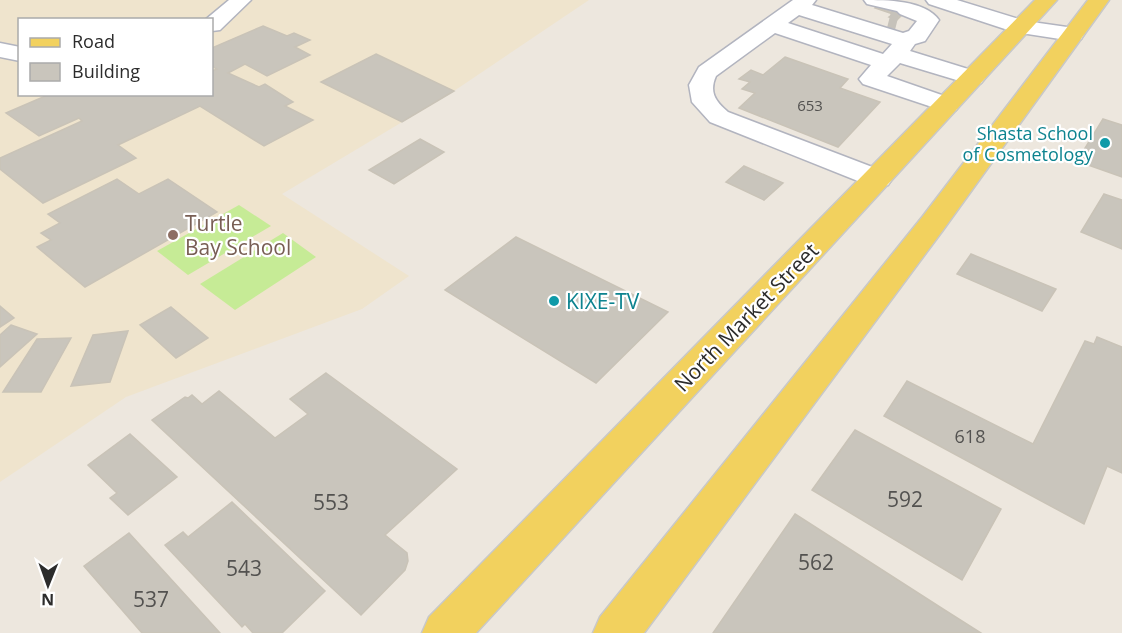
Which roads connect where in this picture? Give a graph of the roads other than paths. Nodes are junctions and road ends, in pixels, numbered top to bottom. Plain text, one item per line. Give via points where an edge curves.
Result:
1 (241, 0) edge
2 (837, 0) edge
3 (874, 0) tunnel mouth
4 (936, 0) edge
5 (990, 0) edge
6 (1099, 0) edge
7 (801, 3) edge
8 (1035, 13) edge
9 (213, 24) edge
10 (772, 25) junction
11 (898, 31) junction
12 (1073, 34) junction
13 (0, 50) edge
14 (18, 54) edge
15 (973, 78) junction
16 (947, 105) junction
17 (878, 179) junction
18 (445, 633) edge
19 (616, 633) edge

1 - 9 street
2 - 11 street
3 - 11 street
4 - 8 street
5 - 8 street
6 - 12 main road
7 - 10 street
7 - 11 street
8 - 12 street
8 - 15 main road, North Market Street
10 - 11 street
10 - 17 street via 707,72 699,92 705,105 719,117
11 - 15 street
11 - 16 street via 871,79
12 - 19 main road via 933,223
13 - 14 street
15 - 16 main road, North Market Street
16 - 17 main road, North Market Street
17 - 18 main road, North Market Street

